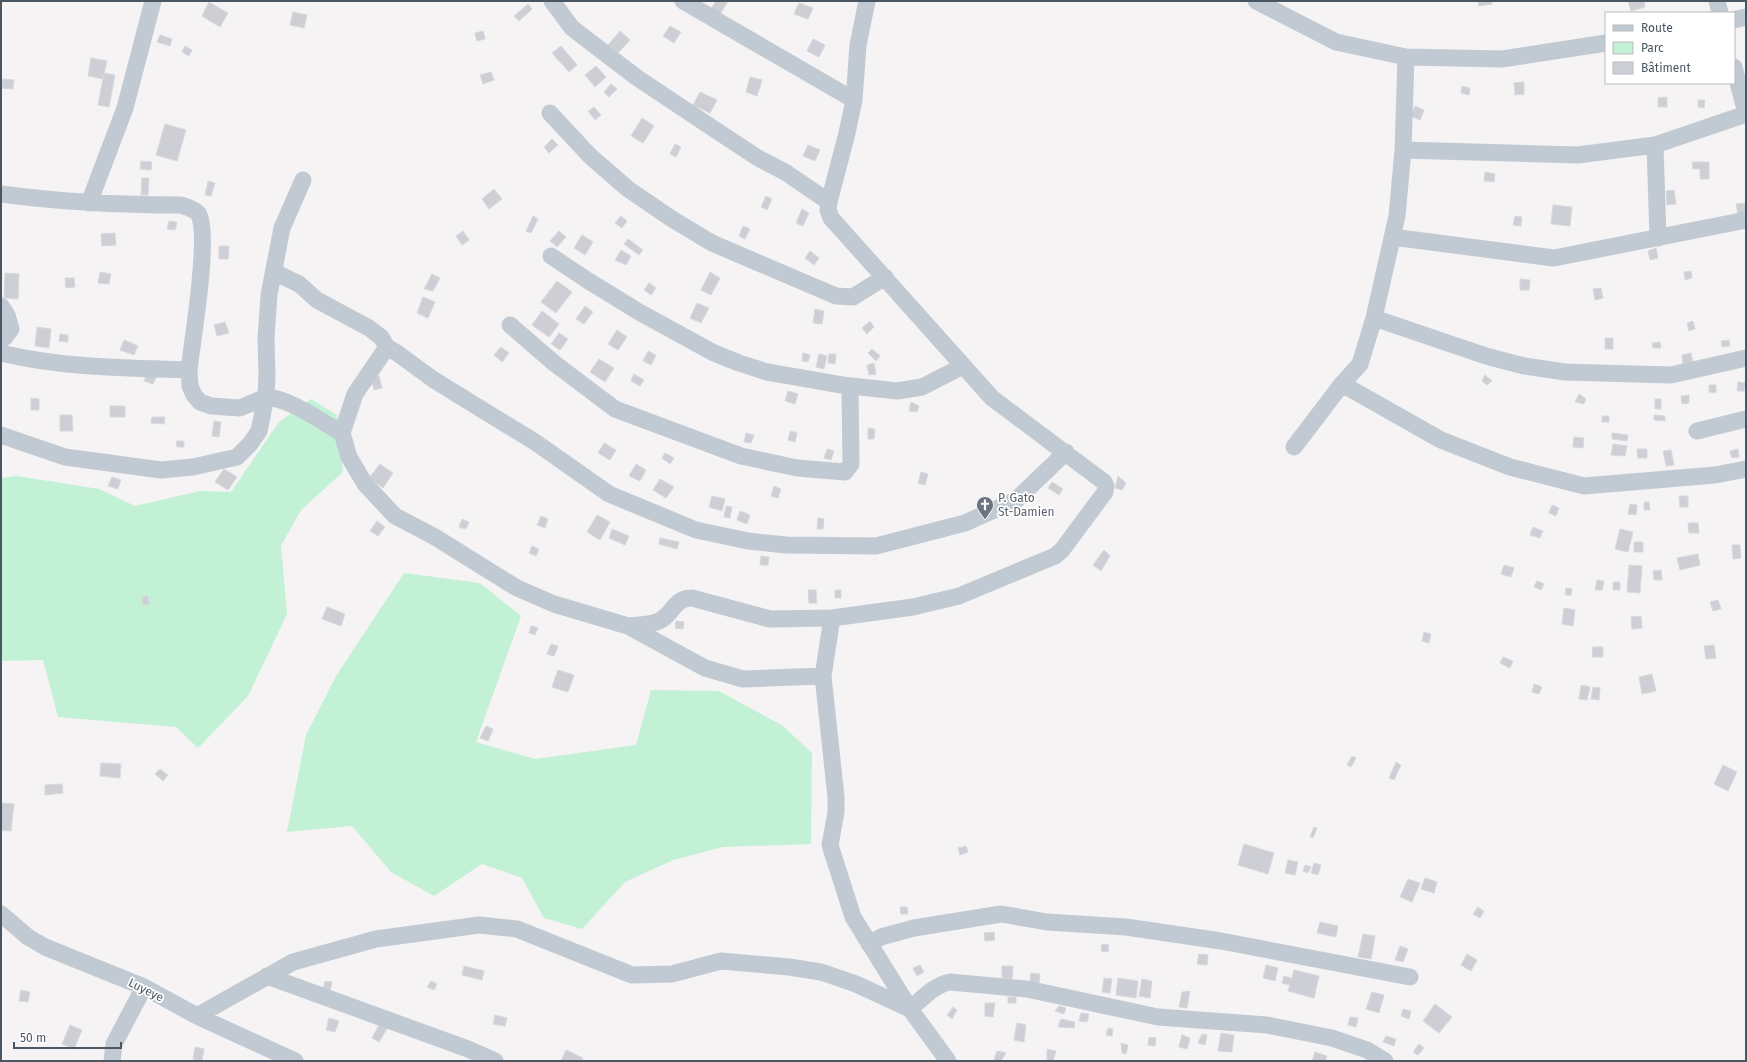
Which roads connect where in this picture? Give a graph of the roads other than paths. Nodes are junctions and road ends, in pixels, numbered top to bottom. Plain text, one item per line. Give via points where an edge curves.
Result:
1 (153, 1) edge
2 (552, 1) edge
3 (683, 1) edge
4 (1256, 1) edge
5 (1717, 1) edge
6 (864, 2) edge
7 (1720, 12) edge
8 (1746, 17) edge
9 (1735, 20) edge
10 (1605, 43) edge
11 (1406, 57) junction
12 (1735, 71) edge
13 (854, 100) junction
14 (550, 113) dead end
15 (1746, 114) edge
16 (1655, 145) junction
17 (1403, 150) junction
18 (303, 180) dead end
19 (1, 194) edge
20 (829, 202) junction
21 (89, 203) junction
22 (1746, 220) edge
23 (1392, 237) junction
24 (1658, 238) junction
25 (551, 256) dead end
26 (274, 272) junction
27 (885, 277) junction
28 (1, 306) edge
29 (1374, 318) junction
30 (510, 325) dead end
31 (1, 340) edge
32 (387, 347) junction
33 (1, 353) edge
34 (1746, 358) edge
35 (963, 366) junction
36 (189, 370) junction
37 (1342, 384) junction
38 (850, 386) junction
39 (266, 397) junction
40 (1746, 419) edge
41 (1697, 431) dead end
42 (342, 433) junction
43 (1, 435) edge
44 (1294, 447) dead end
45 (1066, 452) junction
46 (1746, 469) edge
47 (832, 618) junction
48 (628, 626) junction
49 (823, 676) junction
50 (1, 914) edge
51 (869, 944) junction
52 (267, 976) junction
53 (1410, 977) dead end
54 (144, 987) junction
55 (910, 1008) junction
56 (196, 1016) junction
57 (112, 1061) edge
58 (293, 1061) edge
59 (495, 1061) edge
60 (948, 1061) edge
61 (1385, 1061) edge

1 - 21 street via 125,108
2 - 20 street via 572,28 636,77
3 - 13 street
4 - 11 street via 1336,42
5 - 7 street
6 - 13 street
8 - 9 street
10 - 11 street via 1502,59
11 - 17 street
12 - 15 street
13 - 20 street
14 - 27 street via 590,156 628,189 712,243 836,296 853,297
15 - 16 street
16 - 17 street via 1572,155
16 - 24 street
17 - 23 street via 1397,216
18 - 26 street via 282,228
19 - 21 street
20 - 27 street via 831,218
21 - 36 street via 181,205 198,213 202,225 203,252
22 - 24 street
23 - 24 street via 1554,258
23 - 29 street
25 - 38 street via 633,308 738,363 767,372
26 - 32 street via 299,284 317,300 369,328 381,337
26 - 39 street via 269,295 266,338
27 - 35 street
28 - 31 street via 11,329
29 - 34 street via 1502,360 1565,372 1671,375
29 - 37 street via 1360,364
30 - 38 street via 611,407 742,456 797,468 845,472 849,469
32 - 42 street via 355,394
32 - 45 street via 434,380 540,445 609,494 696,530 748,541 786,545 876,546 965,523 1016,500
33 - 36 street via 30,360 73,365
35 - 38 street via 922,387 897,391
35 - 45 street via 992,398
36 - 39 street via 190,386 194,395 200,402 211,406 240,408
37 - 44 street
37 - 46 street via 1441,440 1510,467 1584,486 1715,475
39 - 42 street via 290,404
39 - 43 street via 259,431 237,457 193,467 161,470 65,457
40 - 41 street
42 - 48 street via 349,457 365,484 395,516 435,537 517,588 554,604
45 - 47 street via 1106,486 1105,492 1055,556 959,596 913,607
47 - 48 street via 770,620 685,598 658,622
47 - 49 street
48 - 49 street via 699,666 743,679
49 - 51 street via 836,797 830,845 853,917
50 - 54 street, Luyeye via 28,937 45,947
51 - 53 street via 881,937 914,928 1001,914 1047,922 1126,927 1221,941
51 - 55 street
52 - 55 street via 292,962 376,939 479,925 517,929 632,975 672,974 721,961 789,967 821,972
52 - 56 street
52 - 59 street via 468,1048
54 - 56 street, Luyeye
54 - 57 street via 114,1044
55 - 60 street
55 - 61 street via 942,984 950,982 1027,990 1158,1017 1267,1025 1332,1038 1367,1050
56 - 58 street, Luyeye

